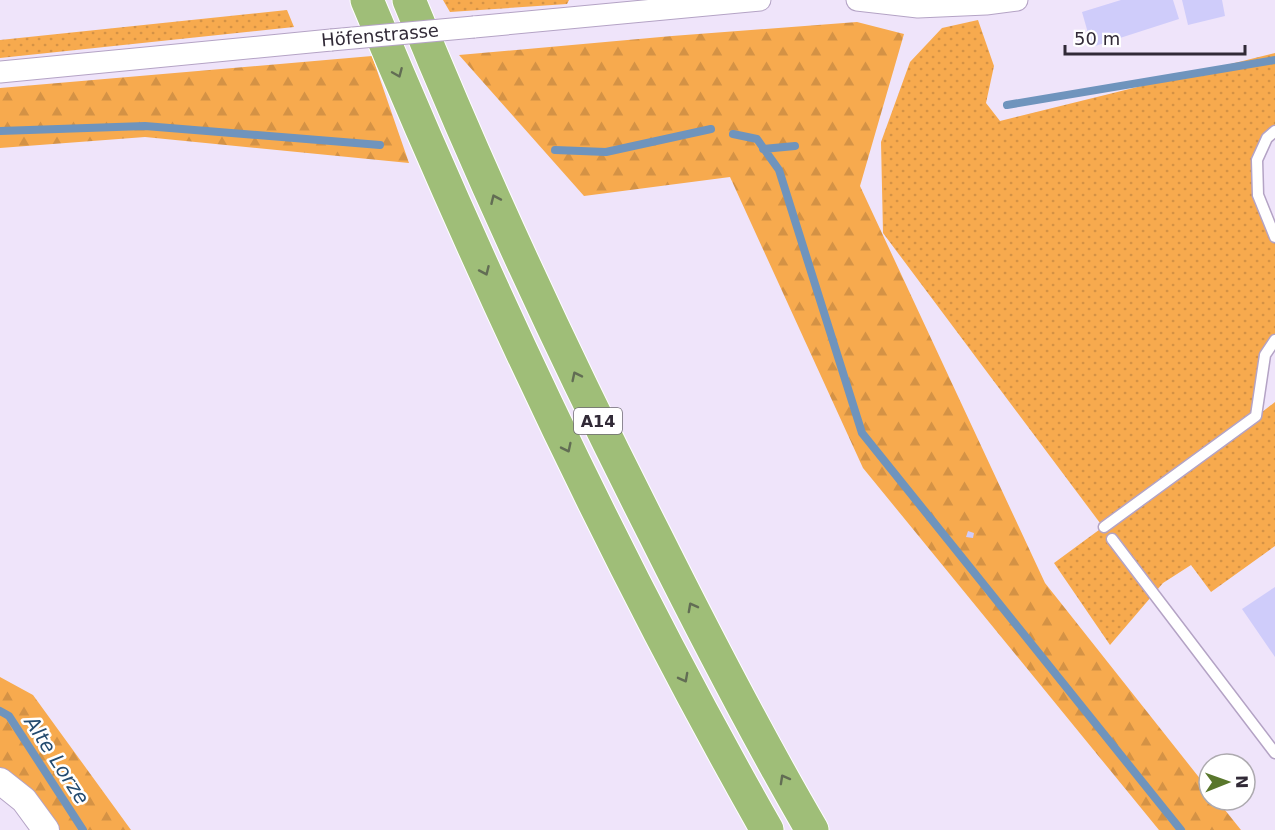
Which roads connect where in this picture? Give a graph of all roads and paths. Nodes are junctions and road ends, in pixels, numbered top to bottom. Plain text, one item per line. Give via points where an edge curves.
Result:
1 (367, 0) edge
2 (410, 0) edge
3 (760, 0) edge
4 (856, 0) edge
5 (1017, 0) edge
6 (0, 72) edge
7 (1275, 131) edge
8 (1275, 237) edge
9 (1275, 340) edge
10 (1104, 527) dead end
11 (1112, 539) dead end
12 (1275, 753) edge
13 (0, 781) edge
14 (46, 830) edge
15 (766, 830) edge
16 (812, 830) edge

1 -> 15 highway, A14 via 536,384 660,634
16 -> 2 highway, A14 via 626,479 515,243
3 - 6 street, Höfenstrasse, bridge
4 - 5 street via 918,7
7 - 8 lane via 1267,138 1257,160 1258,195
9 - 10 lane via 1265,355 1256,416
11 - 12 lane
13 - 14 street via 24,800

